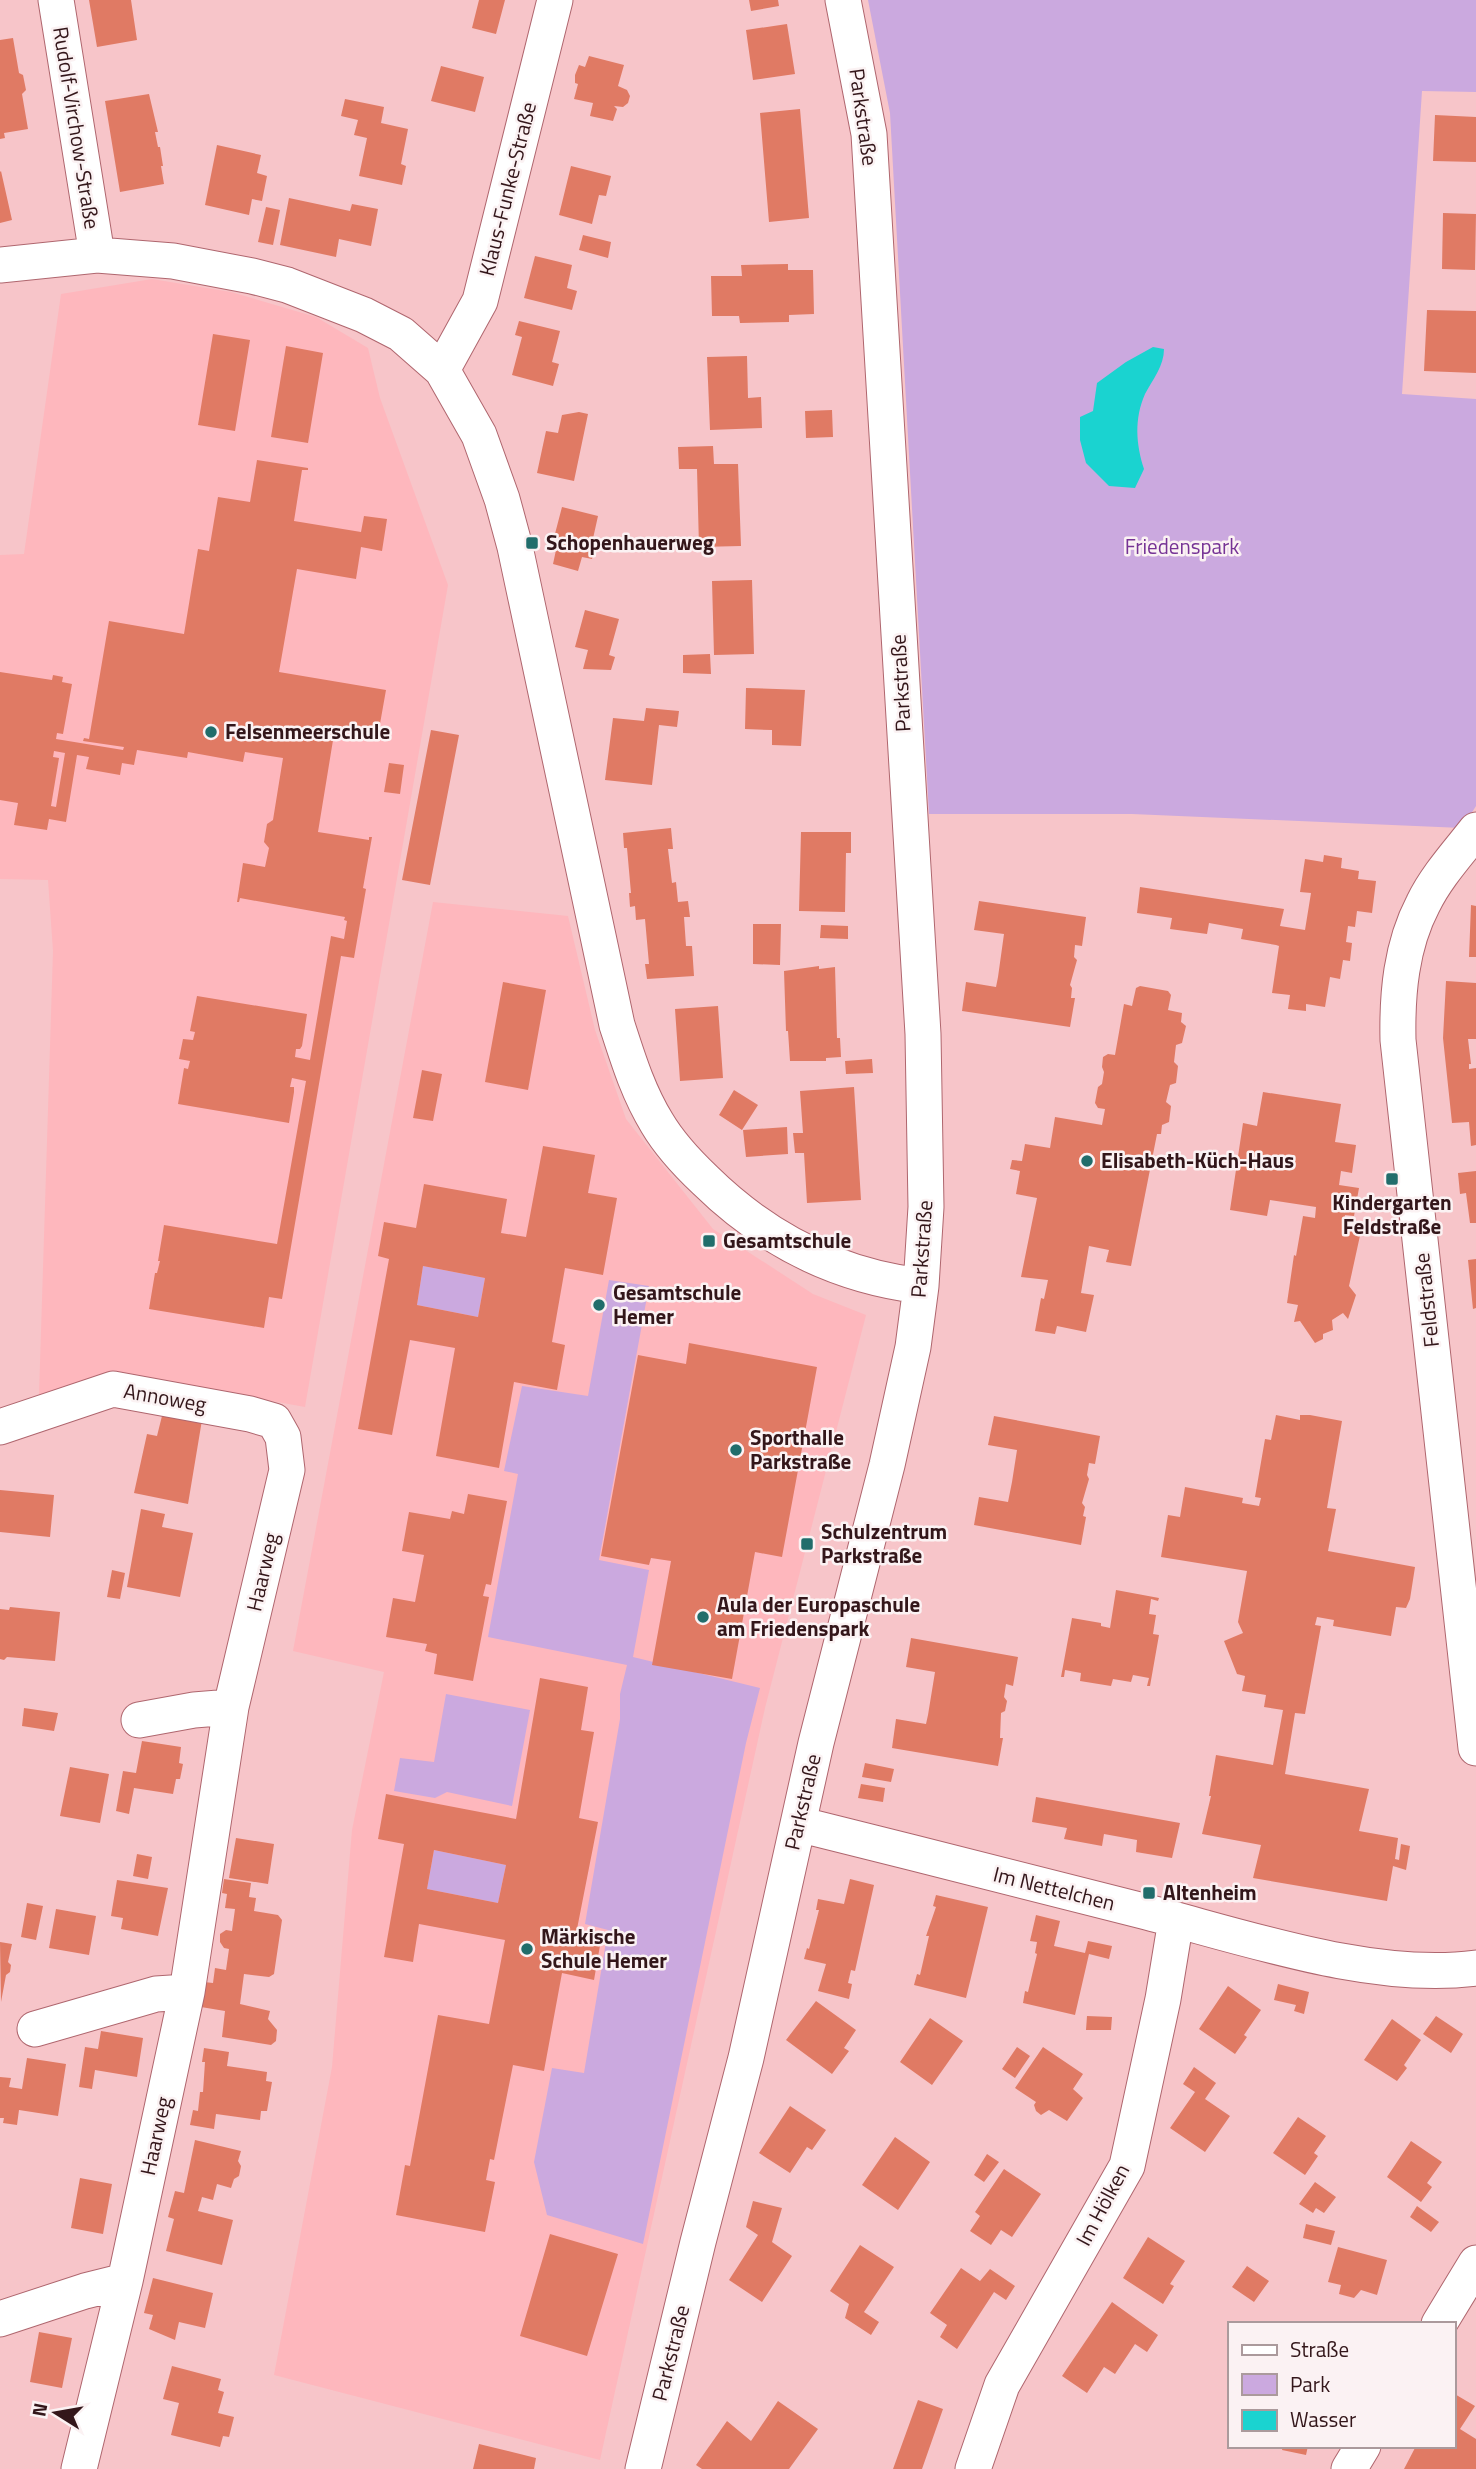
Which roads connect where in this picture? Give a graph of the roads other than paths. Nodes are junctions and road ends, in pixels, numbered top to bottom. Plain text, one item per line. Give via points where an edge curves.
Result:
1 (56, 0) edge
2 (555, 0) edge
3 (843, 0) edge
4 (97, 255) junction
5 (0, 265) edge
6 (442, 370) junction
7 (1476, 830) edge
8 (921, 1286) junction
9 (0, 1427) edge
10 (283, 1437) joint
11 (232, 1707) junction
12 (139, 1720) dead end
13 (1476, 1748) edge
14 (798, 1825) junction
15 (1176, 1920) junction
16 (1476, 1968) edge
17 (187, 1992) junction
18 (34, 2029) dead end
19 (1476, 2263) edge
20 (125, 2281) junction
21 (0, 2319) edge
22 (1440, 2322) edge
23 (1362, 2448) edge
24 (79, 2469) edge
25 (643, 2469) edge
26 (973, 2469) edge
27 (1349, 2469) edge

1 - 4 street, Rudolf-Virchow-Straße
2 - 6 street, Klaus-Funke-Straße via 480,301
3 - 8 street, Parkstraße via 869,134 923,1034 926,1207
4 - 5 street
4 - 6 street via 173,261 287,285 401,334
6 - 8 street via 479,435 502,499 617,1025 633,1076 657,1124 684,1159 754,1224 791,1246 860,1273
7 - 13 street, Feldstraße via 1422,904 1397,996 1399,1054
8 - 14 street, Parkstraße via 913,1347 887,1465
9 - 10 street, Annoweg via 113,1389 250,1414 274,1421
10 - 11 street, Haarweg via 287,1470
11 - 12 street
11 - 17 street, Haarweg
14 - 15 street, Im Nettelchen
14 - 25 street, Parkstraße via 747,2059
15 - 16 street, Im Nettelchen via 1386,1969
15 - 26 street, Im Hölken via 1127,2166 1002,2385
17 - 18 street via 156,1994
17 - 20 street, Haarweg
19 - 22 street
20 - 21 street
20 - 24 street, Haarweg
23 - 27 street

